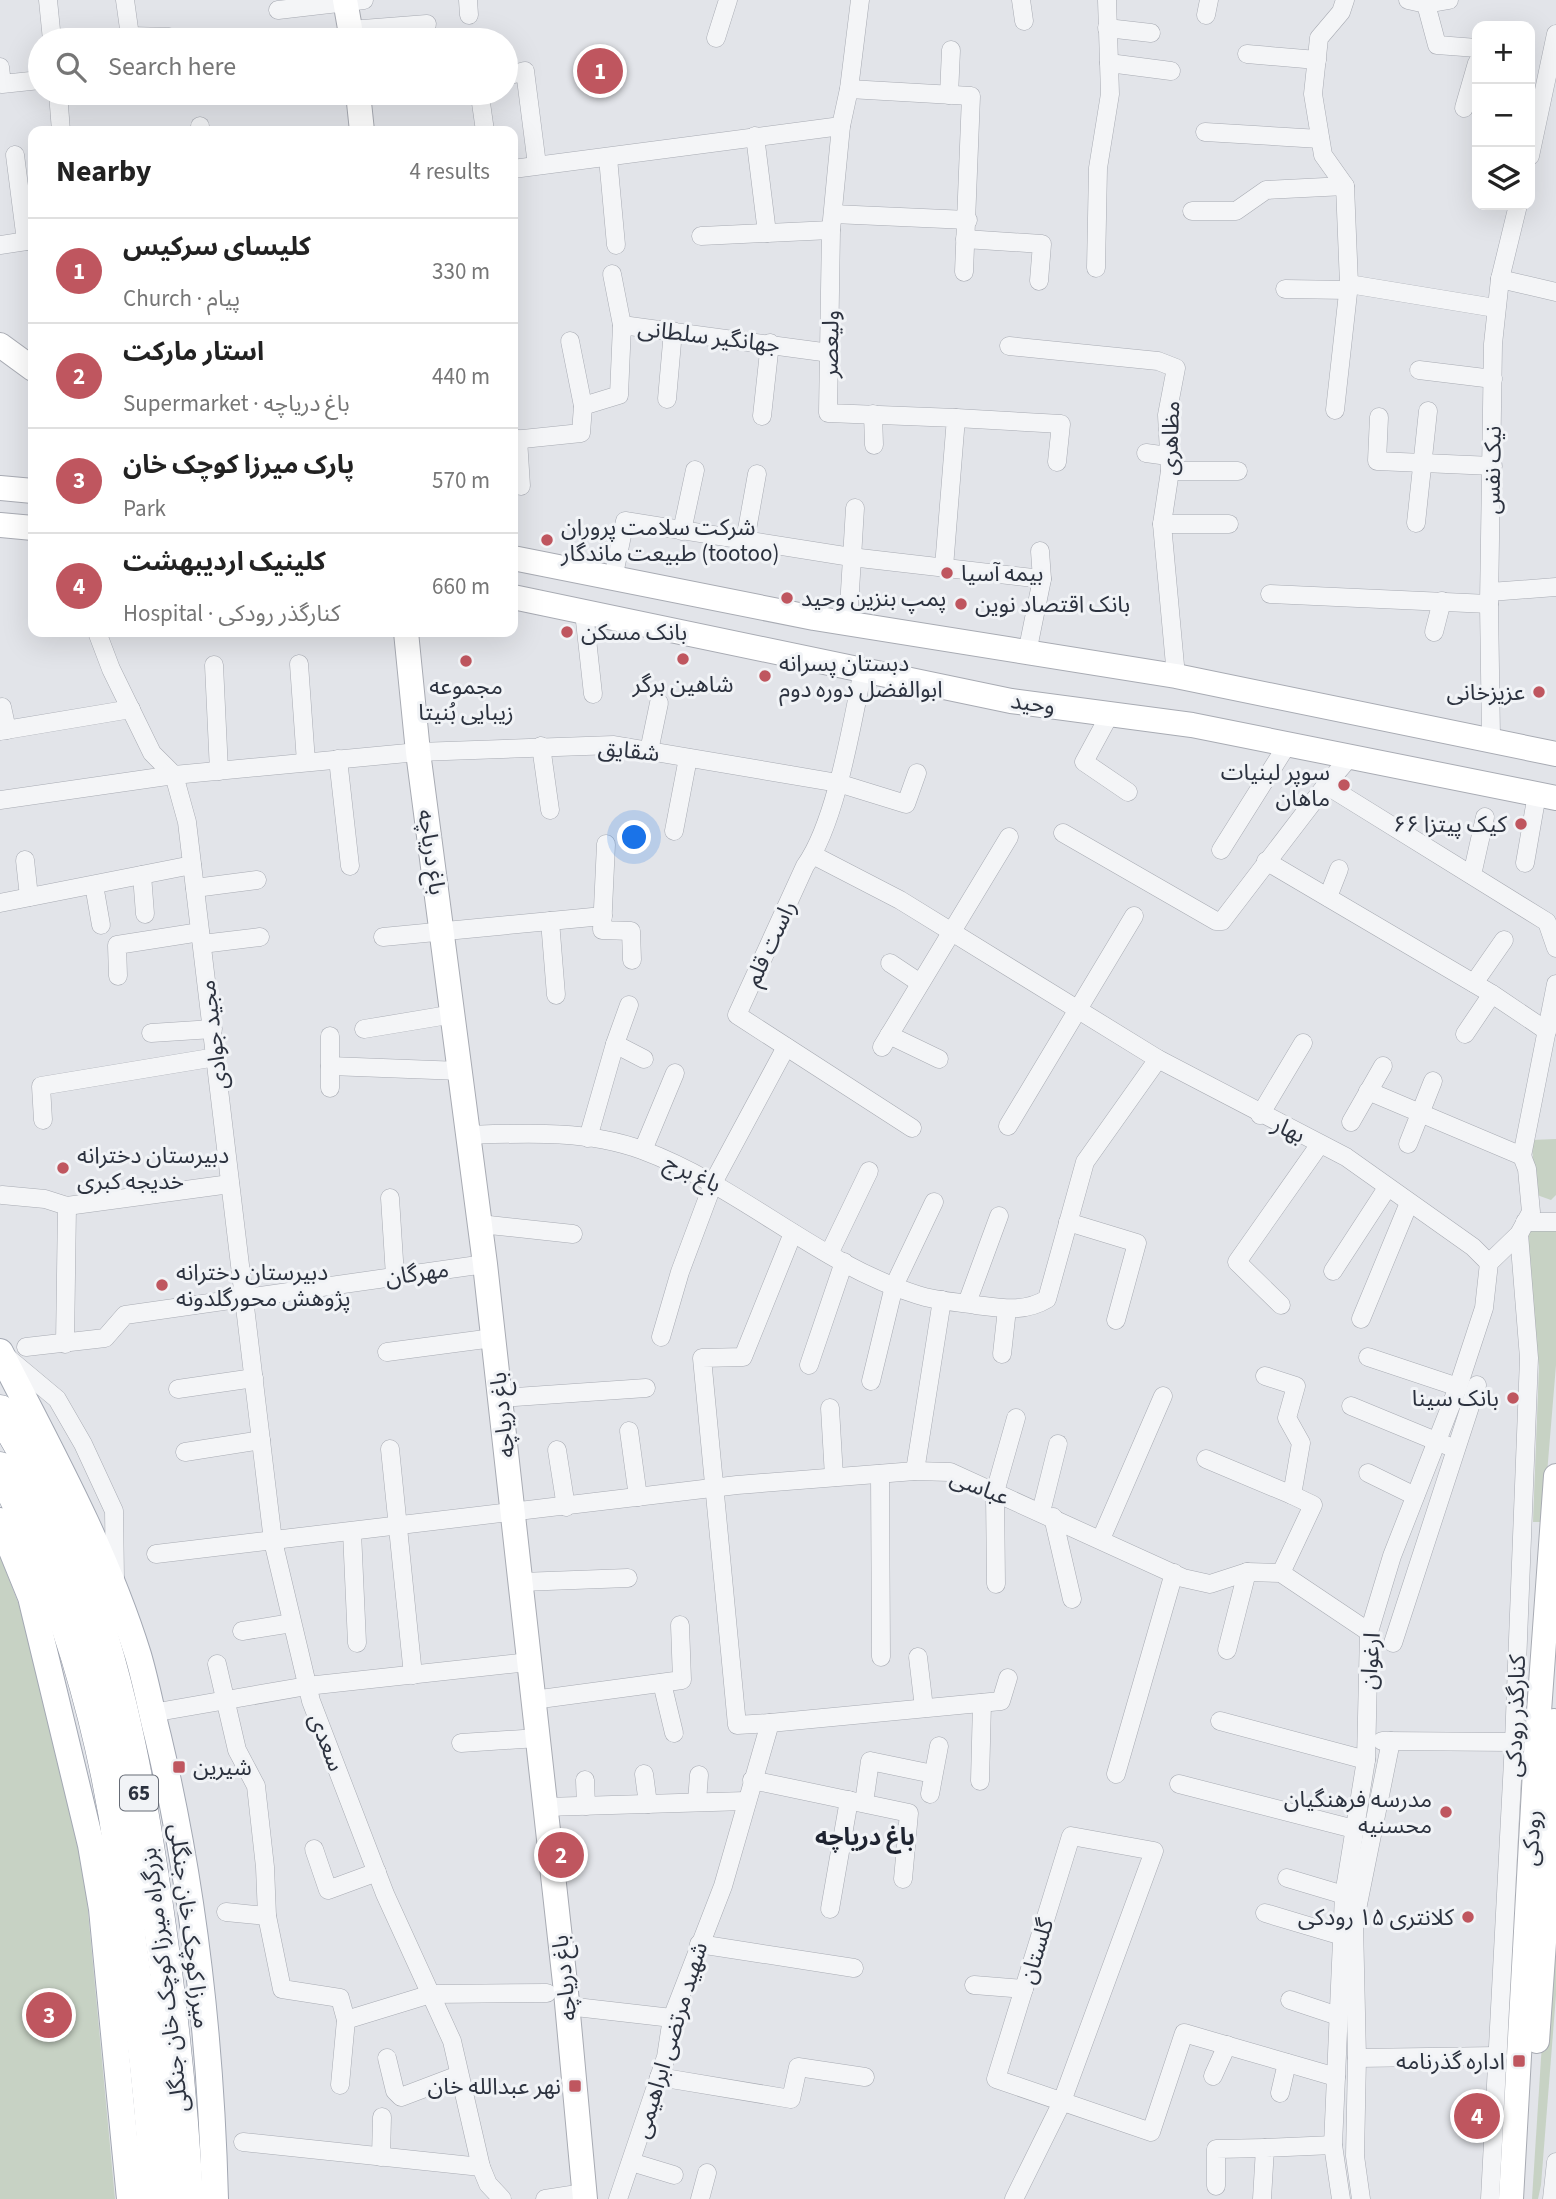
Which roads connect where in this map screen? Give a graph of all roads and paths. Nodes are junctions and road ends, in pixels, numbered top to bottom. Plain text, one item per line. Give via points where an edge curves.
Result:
1 (48, 0) edge
2 (126, 0) edge
3 (728, 0) edge
4 (860, 0) edge
5 (1021, 0) edge
6 (1107, 0) edge
7 (1345, 0) edge
8 (1408, 0) edge
9 (1449, 0) edge
10 (352, 1) edge
11 (1426, 5) junction
12 (278, 10) dead end
13 (1024, 21) dead end
14 (427, 24) dead end
15 (51, 28) edge
16 (127, 28) edge
17 (351, 28) edge
18 (399, 28) edge
19 (1108, 28) junction
20 (1151, 33) dead end
21 (1556, 34) edge
22 (716, 38) dead end
23 (1472, 48) edge
24 (951, 50) dead end
25 (1247, 54) dead end
26 (1317, 60) junction
27 (1109, 62) junction
28 (1535, 66) edge
29 (0, 67) edge
30 (1548, 70) junction
31 (1171, 71) dead end
32 (518, 73) edge
33 (1472, 80) edge
34 (28, 81) edge
35 (849, 89) junction
36 (949, 95) junction
37 (59, 105) edge
38 (359, 105) edge
39 (481, 105) edge
40 (1464, 108) dead end
41 (61, 126) edge
42 (361, 126) edge
43 (484, 126) edge
44 (841, 126) junction
45 (1205, 132) dead end
46 (755, 136) junction
47 (1320, 139) junction
48 (1532, 147) edge
49 (15, 155) dead end
50 (608, 158) junction
51 (537, 165) junction
52 (518, 168) edge
53 (1345, 186) junction
54 (1517, 210) edge
55 (1192, 211) dead end
56 (968, 220) junction
57 (832, 222) junction
58 (28, 229) edge
59 (767, 233) junction
60 (701, 236) dead end
61 (965, 239) junction
62 (28, 240) edge
63 (0, 245) edge
64 (616, 245) dead end
65 (1096, 268) dead end
66 (964, 272) dead end
67 (612, 274) dead end
68 (1500, 279) junction
69 (1039, 281) dead end
70 (1348, 287) junction
71 (1285, 289) dead end
72 (1556, 292) edge
73 (1495, 309) junction
74 (622, 325) junction
75 (673, 331) junction
76 (570, 341) dead end
77 (770, 343) junction
78 (0, 345) edge
79 (1009, 346) dead end
80 (830, 352) junction
81 (28, 365) edge
82 (1419, 370) dead end
83 (1493, 379) junction
84 (667, 399) dead end
85 (583, 406) junction
86 (1335, 410) dead end
87 (1428, 411) dead end
88 (873, 414) junction
89 (762, 416) dead end
90 (1379, 417) dead end
91 (956, 418) junction
92 (518, 440) edge
93 (874, 445) dead end
94 (1146, 453) dead end
95 (1057, 462) dead end
96 (518, 463) edge
97 (1425, 463) junction
98 (1169, 464) junction
99 (1493, 466) junction
100 (695, 470) dead end
101 (1238, 471) dead end
102 (757, 474) dead end
103 (521, 486) dead end
104 (0, 488) edge
105 (28, 491) edge
106 (855, 508) dead end
107 (1416, 523) dead end
108 (1162, 524) junction
109 (1229, 524) dead end
110 (0, 526) edge
111 (28, 528) edge
112 (682, 531) junction
113 (745, 541) junction
114 (1040, 551) dead end
115 (851, 557) junction
116 (518, 559) edge
117 (944, 567) junction
118 (613, 579) junction
119 (1042, 579) junction
120 (1556, 587) edge
121 (1270, 594) dead end
122 (518, 598) edge
123 (1489, 598) junction
124 (1442, 601) junction
125 (584, 612) junction
126 (848, 624) junction
127 (1434, 632) dead end
128 (99, 637) edge
129 (408, 637) edge
130 (1027, 653) junction
131 (299, 664) dead end
132 (214, 665) dead end
133 (863, 670) junction
134 (1176, 676) junction
135 (593, 694) dead end
136 (659, 703) dead end
137 (2, 707) edge
138 (131, 709) junction
139 (1110, 714) junction
140 (3, 731) edge
141 (1491, 738) junction
142 (1287, 745) junction
143 (541, 746) junction
144 (649, 751) junction
145 (418, 752) junction
146 (1556, 754) edge
147 (1350, 757) junction
148 (688, 758) junction
149 (338, 759) junction
150 (306, 762) junction
151 (219, 771) junction
152 (917, 774) dead end
153 (174, 775) junction
154 (838, 783) junction
155 (1326, 785) junction
156 (1128, 792) dead end
157 (1550, 796) edge
158 (0, 800) edge
159 (550, 810) dead end
160 (1485, 817) dead end
161 (674, 831) dead end
162 (1063, 833) dead end
163 (1009, 837) dead end
164 (606, 844) dead end
165 (1221, 850) dead end
166 (813, 855) junction
167 (25, 860) dead end
168 (1266, 861) junction
169 (1525, 863) dead end
170 (192, 865) junction
171 (350, 866) dead end
172 (1339, 869) dead end
173 (142, 875) junction
174 (1472, 875) junction
175 (257, 880) dead end
176 (93, 885) junction
177 (195, 888) junction
178 (29, 897) junction
179 (1328, 898) junction
180 (0, 903) edge
181 (145, 915) dead end
182 (603, 916) junction
183 (1134, 916) dead end
184 (550, 920) junction
185 (101, 925) dead end
186 (443, 931) junction
187 (951, 931) junction
188 (260, 937) dead end
189 (383, 937) dead end
190 (201, 938) junction
191 (1504, 940) dead end
192 (1556, 948) edge
193 (632, 960) dead end
194 (890, 963) dead end
195 (118, 976) dead end
196 (920, 983) junction
197 (1474, 984) junction
198 (1556, 984) edge
199 (1492, 994) junction
200 (556, 995) dead end
201 (628, 1004) dead end
202 (1079, 1009) junction
203 (454, 1014) junction
204 (213, 1029) junction
205 (364, 1029) dead end
206 (1547, 1031) junction
207 (151, 1033) dead end
208 (1465, 1034) dead end
209 (330, 1037) dead end
210 (1303, 1043) dead end
211 (615, 1044) junction
212 (786, 1047) junction
213 (216, 1057) junction
214 (644, 1059) dead end
215 (939, 1059) dead end
216 (1158, 1059) junction
217 (330, 1066) junction
218 (1383, 1066) dead end
219 (461, 1071) junction
220 (675, 1073) dead end
221 (1433, 1081) dead end
222 (330, 1088) dead end
223 (1368, 1091) junction
224 (1422, 1114) junction
225 (1260, 1115) junction
226 (43, 1120) dead end
227 (1351, 1122) dead end
228 (1009, 1126) dead end
229 (912, 1128) dead end
230 (469, 1135) junction
231 (588, 1138) junction
232 (1320, 1144) junction
233 (1408, 1144) dead end
234 (643, 1150) junction
235 (1522, 1156) junction
236 (869, 1171) dead end
237 (713, 1181) junction
238 (230, 1184) junction
239 (1387, 1188) junction
240 (2, 1195) dead end
241 (390, 1198) dead end
242 (934, 1202) dead end
243 (1409, 1203) junction
244 (67, 1206) junction
245 (999, 1216) dead end
246 (1068, 1222) junction
247 (1556, 1222) edge
248 (480, 1224) junction
249 (1522, 1228) junction
250 (793, 1233) junction
251 (573, 1234) dead end
252 (836, 1258) junction
253 (1489, 1263) junction
254 (485, 1264) junction
255 (1333, 1271) dead end
256 (395, 1276) junction
257 (894, 1286) junction
258 (245, 1297) junction
259 (942, 1300) junction
260 (967, 1303) junction
261 (1281, 1305) dead end
262 (1007, 1309) junction
263 (1361, 1319) dead end
264 (1116, 1320) dead end
265 (661, 1336) dead end
266 (493, 1338) junction
267 (65, 1344) junction
268 (26, 1347) dead end
269 (0, 1352) edge
270 (387, 1352) dead end
271 (1002, 1354) dead end
272 (1368, 1357) dead end
273 (809, 1365) dead end
274 (1265, 1376) dead end
275 (254, 1378) junction
276 (871, 1381) dead end
277 (1477, 1385) dead end
278 (1458, 1387) junction
279 (646, 1388) dead end
280 (178, 1389) dead end
281 (1163, 1396) dead end
282 (500, 1398) junction
283 (1351, 1406) dead end
284 (830, 1408) dead end
285 (0, 1411) edge
286 (1016, 1418) dead end
287 (629, 1431) dead end
288 (261, 1440) junction
289 (1440, 1440) junction
290 (1058, 1444) dead end
291 (390, 1449) dead end
292 (557, 1450) dead end
293 (1456, 1451) junction
294 (185, 1452) dead end
295 (1206, 1459) dead end
296 (0, 1468) edge
297 (915, 1471) junction
298 (880, 1474) junction
299 (1367, 1474) dead end
300 (1556, 1476) edge
301 (834, 1477) junction
302 (716, 1487) junction
303 (995, 1492) junction
304 (1292, 1495) junction
305 (1415, 1496) junction
306 (638, 1497) junction
307 (566, 1507) junction
308 (513, 1514) junction
309 (1047, 1515) junction
310 (0, 1521) edge
311 (396, 1527) junction
312 (352, 1532) junction
313 (1101, 1539) junction
314 (273, 1542) junction
315 (1521, 1550) junction
316 (1551, 1552) junction
317 (156, 1554) dead end
318 (1247, 1572) junction
319 (1174, 1573) junction
320 (1281, 1573) junction
321 (628, 1578) dead end
322 (521, 1582) junction
323 (996, 1584) dead end
324 (1072, 1599) dead end
325 (292, 1623) junction
326 (680, 1625) dead end
327 (242, 1631) dead end
328 (1370, 1632) junction
329 (357, 1643) dead end
330 (1393, 1643) dead end
331 (1227, 1650) dead end
332 (881, 1657) dead end
333 (918, 1657) dead end
334 (529, 1662) junction
335 (216, 1664) dead end
336 (413, 1675) junction
337 (1008, 1678) dead end
338 (1556, 1679) edge
339 (662, 1683) junction
340 (307, 1686) junction
341 (533, 1700) junction
342 (224, 1701) junction
343 (982, 1703) junction
344 (924, 1709) junction
345 (152, 1713) junction
346 (1220, 1721) dead end
347 (770, 1723) junction
348 (674, 1733) dead end
349 (538, 1738) junction
350 (1368, 1741) junction
351 (1391, 1741) junction
352 (461, 1743) dead end
353 (939, 1745) dead end
354 (1543, 1752) edge
355 (1366, 1760) junction
356 (644, 1774) dead end
357 (699, 1774) dead end
358 (933, 1774) junction
359 (1116, 1774) dead end
360 (585, 1780) dead end
361 (752, 1780) junction
362 (981, 1781) dead end
363 (1179, 1784) dead end
364 (930, 1794) dead end
365 (746, 1801) junction
366 (697, 1802) junction
367 (857, 1802) junction
368 (648, 1804) junction
369 (586, 1806) junction
370 (545, 1807) junction
371 (1354, 1829) junction
372 (314, 1849) dead end
373 (377, 1872) junction
374 (1287, 1878) dead end
375 (903, 1879) dead end
376 (1344, 1895) junction
377 (830, 1909) dead end
378 (226, 1912) dead end
379 (1551, 1912) edge
380 (1265, 1913) dead end
381 (267, 1916) junction
382 (1342, 1936) junction
383 (699, 1944) junction
384 (854, 1968) dead end
385 (975, 1985) dead end
386 (1024, 1989) junction
387 (431, 1994) junction
388 (557, 1999) junction
389 (1290, 2000) dead end
390 (1338, 2016) junction
391 (672, 2018) junction
392 (346, 2020) junction
393 (1510, 2021) junction
394 (1227, 2045) junction
395 (1497, 2056) junction
396 (387, 2058) dead end
397 (1357, 2058) junction
398 (1287, 2063) junction
399 (459, 2075) junction
400 (1213, 2076) dead end
401 (659, 2077) junction
402 (866, 2077) dead end
403 (1336, 2077) junction
404 (340, 2085) dead end
405 (1280, 2093) dead end
406 (1061, 2104) junction
407 (382, 2117) dead end
408 (243, 2142) dead end
409 (1333, 2145) junction
410 (1265, 2148) junction
411 (381, 2157) junction
412 (631, 2162) junction
413 (1556, 2162) edge
414 (481, 2167) junction
415 (707, 2173) dead end
416 (674, 2175) dead end
417 (1216, 2186) dead end
418 (1554, 2189) edge
419 (585, 2196) edge
420 (130, 2199) edge
421 (156, 2199) edge
422 (187, 2199) edge
423 (215, 2199) edge
424 (502, 2199) edge
425 (545, 2199) edge
426 (618, 2199) edge
427 (700, 2199) edge
428 (1014, 2199) edge
429 (1262, 2199) edge
430 (1341, 2199) edge
431 (1361, 2199) edge
432 (1490, 2199) edge
433 (1511, 2199) edge
434 (1525, 2199) edge

1 - 15 street
2 - 16 street
3 - 22 street
4 - 35 street, ولیعصر
5 - 13 street
6 - 19 street
7 - 26 street via 1320,38
8 - 11 street
9 - 11 street
10 - 12 street
10 - 17 main road
11 - 23 street via 1437,45
14 - 18 street
19 - 20 street
19 - 27 street
21 - 30 street
24 - 36 street
25 - 26 street
26 - 47 street via 1313,94
27 - 31 street
27 - 65 street via 1110,94 1098,168
28 - 30 street
29 - 34 street via 2,83
30 - 48 street
32 - 51 street via 525,71
33 - 40 street
35 - 36 street
35 - 44 street, ولیعصر
36 - 56 street via 971,96
37 - 41 street
38 - 42 main road
39 - 43 street
44 - 46 street
44 - 57 street, ولیعصر
45 - 47 street
46 - 50 street
46 - 59 street
47 - 53 street via 1322,155
49 - 58 street
50 - 51 street
50 - 64 street
51 - 52 street
53 - 55 street via 1266,190 1236,211
53 - 70 street
54 - 68 street, نیک نفس
56 - 57 street
56 - 61 street
57 - 59 street
57 - 80 street, ولیعصر
59 - 60 street
61 - 66 street
61 - 69 street via 1042,244
62 - 63 street
67 - 74 street
68 - 72 street
68 - 73 street, نیک نفس
70 - 71 street
70 - 73 street
70 - 86 street
73 - 83 street, نیک نفس
74 - 75 street, جهانگیر سلطانی
74 - 85 street, جهانگیر سلطانی via 619,395
75 - 77 street, جهانگیر سلطانی
75 - 84 street
76 - 85 street
77 - 80 street, جهانگیر سلطانی
77 - 89 street
78 - 81 main road
79 - 98 street, مظاهری via 1158,361 1176,368 1167,415
80 - 88 street, ولیعصر via 828,413
82 - 83 street
83 - 99 street, نیک نفس
85 - 92 street via 581,433
87 - 97 street
88 - 91 street, ولیعصر
88 - 93 street
90 - 97 street via 1377,461
91 - 95 street, ولیعصر via 1061,424
91 - 117 street
94 - 98 street
96 - 103 street
97 - 99 street
97 - 107 street
98 - 101 street
98 - 108 street, مظاهری
99 - 123 street, نیک نفس
100 - 112 street
102 - 113 street
104 - 105 main road
106 - 115 street
108 - 109 street
108 - 134 street, مظاهری
110 - 111 main road
112 - 113 street
112 - 118 street via 625,521
113 - 115 street
114 - 119 street
115 - 117 street
115 - 126 street
116 - 118 main road
117 - 119 street
118 - 126 main road
119 - 130 street
120 - 123 street
121 - 124 street
122 - 125 main road, وحید
123 - 124 street
123 - 141 street, نیک نفس
124 - 127 street
125 - 133 main road, وحید
125 - 135 street
126 - 130 main road
128 - 138 street, مجید جوادی
129 - 145 main road, باغ دریاچه
130 - 134 main road
131 - 150 street
132 - 151 street
133 - 139 main road, وحید via 1011,701
133 - 154 street, راست قلم
134 - 141 main road
136 - 144 street
137 - 140 street
138 - 140 street
138 - 153 street, مجید جوادی via 152,752
139 - 142 main road, وحید
139 - 156 street via 1084,762
141 - 146 main road
142 - 147 main road, وحید
142 - 165 street
143 - 144 street, شقایق via 614,745
143 - 145 street, شقایق
143 - 159 street
144 - 148 street, شقایق
145 - 149 street
145 - 186 main road, باغ دریاچه
147 - 155 street
147 - 157 main road, وحید
148 - 154 street, شقایق
148 - 161 street
149 - 150 street
149 - 171 street
150 - 151 street
151 - 153 street
152 - 154 street, شقایق via 906,804
153 - 158 street
153 - 170 street, مجید جوادی via 187,822
154 - 166 street, راست قلم
155 - 168 street
155 - 174 street
157 - 169 street
160 - 174 street
162 - 168 street via 1216,921 1226,918
163 - 187 street
164 - 182 street
166 - 187 street, بهار
166 - 212 street, راست قلم via 737,1015
167 - 178 street
168 - 179 street
170 - 173 street
170 - 177 street, مجید جوادی
172 - 179 street
173 - 176 street
173 - 181 street
174 - 192 street via 1547,922
175 - 177 street
176 - 178 street
176 - 185 street
177 - 190 street, مجید جوادی
178 - 180 street
179 - 197 street
182 - 184 street
182 - 193 street via 602,930 631,931
183 - 202 street
184 - 186 street
184 - 200 street
186 - 189 street
186 - 203 main road, باغ دریاچه
187 - 196 street
187 - 202 street, بهار
188 - 190 street
190 - 195 street via 117,945
190 - 204 street, مجید جوادی
191 - 197 street
194 - 196 street
196 - 215 street via 886,1041
197 - 199 street
198 - 206 street
199 - 206 street
199 - 208 street
201 - 211 street
202 - 216 street, بهار
202 - 228 street
203 - 205 street
203 - 219 main road, باغ دریاچه
204 - 207 street
204 - 213 street, مجید جوادی
206 - 235 street
209 - 217 street
210 - 225 street
211 - 214 street
211 - 231 street
212 - 229 street
212 - 237 street
213 - 226 street via 41,1086
213 - 238 street, مجید جوادی
216 - 225 street, بهار
216 - 246 street via 1085,1162
217 - 219 street
217 - 222 street
218 - 223 street
219 - 230 main road, باغ دریاچه
220 - 234 street
221 - 224 street
223 - 224 street
223 - 227 street
224 - 233 street
224 - 235 street
225 - 232 street, بهار
230 - 231 street, باغ برج via 539,1133
230 - 248 main road, باغ دریاچه
231 - 234 street, باغ برج
232 - 239 street, بهار
232 - 261 street via 1237,1262
234 - 237 street, باغ برج
235 - 249 street via 1531,1212
236 - 252 street
237 - 250 street, باغ برج
237 - 265 street
238 - 244 street
238 - 258 street, مجید جوادی
239 - 243 street, بهار
239 - 255 street
240 - 244 street
241 - 256 street
242 - 257 street
243 - 253 street, بهار
243 - 263 street
244 - 267 street
245 - 260 street
246 - 262 street, باغ برج via 1047,1299 1033,1307
246 - 264 street via 1137,1243
247 - 249 street
248 - 251 street
248 - 254 main road, باغ دریاچه
249 - 253 street
249 - 315 street, کنارگذر رودکی via 1529,1358
250 - 252 street, باغ برج
250 - 302 street via 743,1357 702,1358
252 - 257 street, باغ برج
252 - 273 street
253 - 278 street, ارغوان via 1484,1308
254 - 256 street, مهرگان
254 - 266 main road, باغ دریاچه
256 - 258 street, مهرگان
257 - 259 street, باغ برج
257 - 276 street
258 - 267 street, مهرگان via 125,1315 105,1338
258 - 275 street, سعدی
259 - 260 street, باغ برج
259 - 297 street
260 - 262 street, باغ برج
262 - 271 street
266 - 270 street
266 - 282 main road, باغ دریاچه
267 - 268 street, مهرگان
269 - 345 main road, میرزا کوچک خان جنگلی via 102,1558 138,1656
272 - 278 street
274 - 304 street via 1296,1386 1287,1418 1301,1443
275 - 280 street
275 - 288 street, سعدی
277 - 293 street
278 - 289 street, ارغوان
279 - 282 street
281 - 313 street
282 - 308 main road, باغ دریاچه
283 - 289 street
284 - 301 street
285 - 422 highway, بزرگراه میرزا کوچک خان جنگلی / 65 via 62,1527 113,1670 161,1930
286 - 303 street
287 - 306 street
288 - 294 street
288 - 314 street, سعدی
289 - 293 street
289 - 305 street, ارغوان
290 - 309 street
291 - 311 street
292 - 307 street
293 - 330 street
295 - 304 street
296 - 421 highway, بزرگراه میرزا کوچک خان جنگلی / 65 via 63,1618 101,1757 121,1854 145,2050
297 - 298 street, عباسی
297 - 303 street, عباسی via 950,1472
298 - 301 street, عباسی
298 - 332 street
299 - 305 street
300 - 316 main road, رودکی
301 - 302 street, عباسی
302 - 306 street, عباسی
302 - 347 street via 737,1725
303 - 309 street, عباسی
303 - 323 street
304 - 320 street via 1313,1505
305 - 328 street, ارغوان
306 - 307 street, عباسی
307 - 308 street, عباسی
308 - 311 street, عباسی
308 - 322 main road, باغ دریاچه
309 - 313 street, عباسی
309 - 324 street
310 - 420 main road via 31,1597 91,1845 102,1909
311 - 312 street, عباسی
311 - 336 street
312 - 314 street, عباسی
312 - 329 street
313 - 319 street, عباسی
314 - 317 street, عباسی
314 - 325 street, سعدی
315 - 316 street
315 - 354 street, کنارگذر رودکی
316 - 354 main road, رودکی
318 - 319 street, عباسی via 1210,1584
318 - 320 street, عباسی
318 - 331 street
319 - 359 street
320 - 328 street
321 - 322 street
322 - 334 main road, باغ دریاچه
325 - 327 street
325 - 340 street, سعدی
326 - 339 street via 682,1680
328 - 350 street, ارغوان
333 - 344 street
334 - 336 street
334 - 341 main road, باغ دریاچه
335 - 342 street
336 - 340 street
337 - 343 street via 1000,1701
338 - 354 main road, رودکی
339 - 341 street
339 - 348 street
340 - 342 street
340 - 373 street, سعدی
341 - 349 main road, باغ دریاچه
342 - 345 street
342 - 381 street via 237,1750 256,1786
343 - 344 street
343 - 362 street
344 - 347 street
345 - 423 main road, میرزا کوچک خان جنگلی via 173,1800 191,1909 212,2119
346 - 355 street
347 - 361 street, شهید مرتضی ابراهیمی
349 - 352 street
349 - 370 main road, باغ دریاچه
350 - 351 street
350 - 355 street, ارغوان
351 - 354 street
351 - 397 street via 1354,1924
353 - 358 street
354 - 379 main road, رودکی
354 - 393 main road, رودکی via 1514,1956
355 - 371 street, ارغوان
356 - 368 street
357 - 366 street
358 - 364 street
358 - 367 street via 870,1761
360 - 369 street
361 - 365 street, شهید مرتضی ابراهیمی
361 - 367 street
363 - 371 street
365 - 366 street
365 - 383 street, شهید مرتضی ابراهیمی via 723,1886
366 - 368 street
367 - 375 street via 909,1813
367 - 377 street
368 - 369 street
369 - 370 street
370 - 388 main road, باغ دریاچه
371 - 376 street, ارغوان
372 - 373 street via 328,1890
373 - 387 street, سعدی
374 - 376 street
376 - 382 street, ارغوان
378 - 381 street
379 - 434 main road, رودکی
380 - 382 street
381 - 392 street via 282,1989 340,1998
382 - 390 street, ارغوان
383 - 384 street
383 - 391 street, شهید مرتضی ابراهیمی
385 - 386 street
386 - 406 street, گلستان via 996,2079
386 - 406 street, گلستان via 1072,1836 1154,1851
387 - 388 street
387 - 392 street
387 - 399 street, سعدی via 452,2041
388 - 391 street
388 - 419 main road, باغ دریاچه
389 - 390 street
390 - 403 street, ارغوان
391 - 401 street, شهید مرتضی ابراهیمی
392 - 404 street
393 - 395 street
393 - 433 main road, رودکی
394 - 398 street
394 - 400 street
394 - 406 street via 1184,2033 1152,2133
395 - 397 street
395 - 432 street
396 - 399 street via 396,2096
397 - 431 street via 1355,2156
398 - 403 street
398 - 405 street
399 - 414 street, سعدی
401 - 402 street via 791,2099 798,2067
401 - 412 street, شهید مرتضی ابراهیمی
403 - 409 street, ارغوان
406 - 428 street
407 - 411 street
408 - 411 street
409 - 410 street
409 - 430 street, ارغوان
410 - 417 street via 1216,2149
410 - 429 street
411 - 414 street
412 - 416 street
412 - 426 street, شهید مرتضی ابراهیمی
413 - 418 street
414 - 424 street, سعدی
415 - 427 street
419 - 425 street

